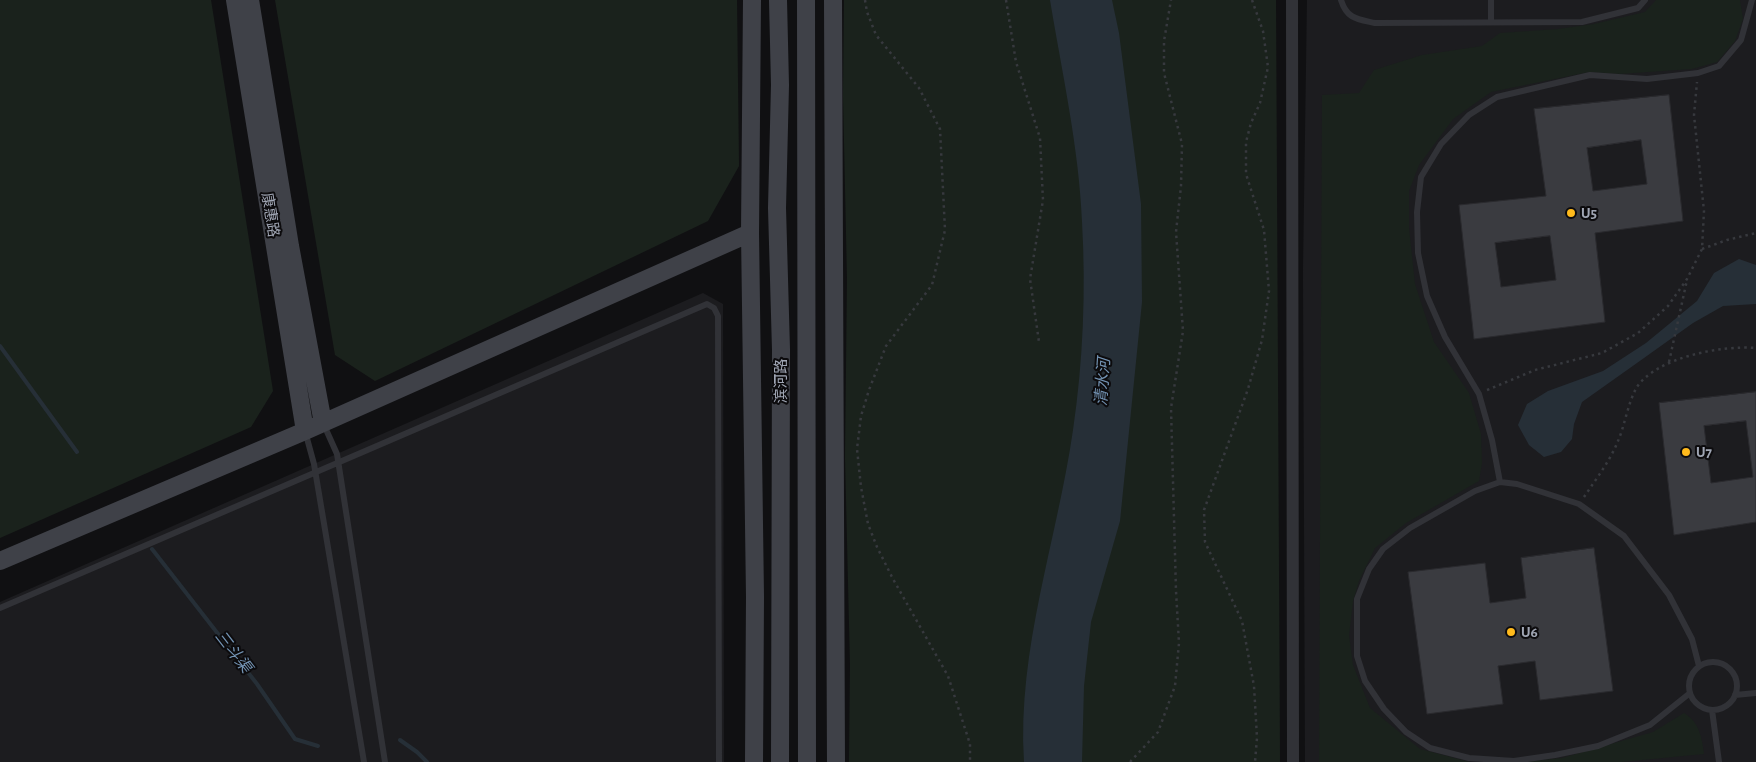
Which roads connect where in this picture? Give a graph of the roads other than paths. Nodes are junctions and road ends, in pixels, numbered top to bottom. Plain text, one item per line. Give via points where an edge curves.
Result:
1 (235, 0) edge
2 (250, 0) edge
3 (752, 0) edge
4 (778, 0) edge
5 (806, 0) edge
6 (833, 0) edge
7 (1292, 0) edge
8 (1340, 0) edge
9 (1492, 0) edge
10 (1645, 0) edge
11 (1752, 0) edge
12 (1492, 22) junction
13 (750, 233) junction
14 (323, 423) junction
15 (305, 431) junction
16 (338, 463) junction
17 (316, 473) junction
18 (1500, 482) junction
19 (0, 561) edge
20 (0, 608) edge
21 (1699, 666) junction
22 (1690, 693) junction
23 (1756, 693) edge
24 (1735, 695) junction
25 (1712, 710) junction
26 (364, 762) edge
27 (385, 762) edge
28 (719, 762) edge
29 (754, 762) edge
30 (780, 762) edge
31 (807, 762) edge
32 (836, 762) edge
33 (1293, 762) edge
34 (1719, 762) edge

1 - 15 main road, 康惠路
2 - 14 main road, 康惠路
3 - 13 main road
4 - 30 main road, 滨河路
5 - 31 main road, 滨河路
6 - 32 main road
7 - 33 street
8 - 12 lane via 1345,11 1356,19 1375,23
9 - 12 lane
10 - 12 lane via 1638,8 1582,22
11 - 18 lane via 1741,40 1719,66 1698,73 1647,79 1590,75 1497,97 1469,115 1441,144 1422,178 1417,212 1418,253 1427,296 1445,337 1479,394
13 - 14 main road
13 - 29 main road
14 - 15 main road
14 - 16 lane
15 - 17 lane
15 - 19 main road
16 - 17 lane
16 - 27 lane
16 - 28 lane via 701,305 714,308 718,316
17 - 20 lane
17 - 26 lane
18 - 21 lane via 1517,484 1579,504 1624,536 1669,594 1692,639
18 - 22 lane via 1475,491 1410,528 1383,549 1369,569 1358,600 1357,656 1365,681 1384,709 1406,732 1430,748 1469,758 1514,761 1598,746 1650,725
21 - 22 lane via 1692,674
21 - 24 lane via 1714,662 1728,668 1737,685
22 - 25 lane via 1702,708
23 - 24 lane
24 - 25 lane via 1730,703
25 - 34 lane

